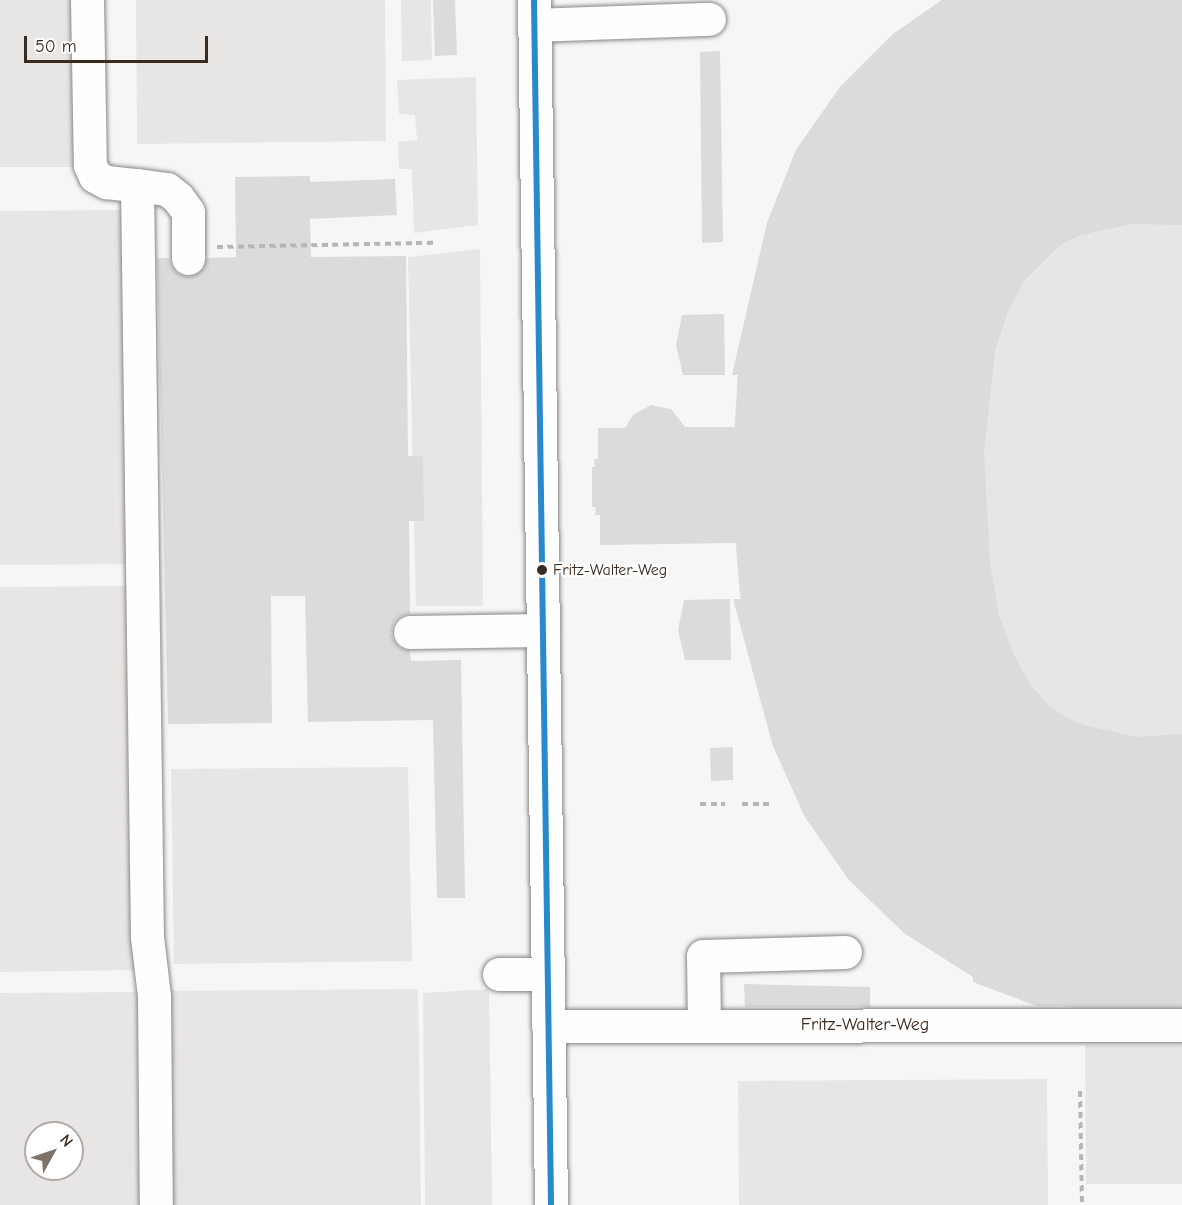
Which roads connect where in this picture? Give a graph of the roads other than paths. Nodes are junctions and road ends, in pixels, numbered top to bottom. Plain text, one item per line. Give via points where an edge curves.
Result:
1 (87, 0) edge
2 (534, 12) edge
3 (708, 19) dead end
4 (138, 185) junction
5 (188, 253) road end
6 (543, 630) junction
7 (410, 632) dead end
8 (846, 952) dead end
9 (499, 974) dead end
10 (548, 974) junction
11 (1182, 1024) edge
12 (548, 1026) junction
13 (704, 1026) junction
14 (156, 1205) edge
15 (551, 1205) edge

1 - 4 street via 90,165 95,176 106,182
2 - 3 street
2 - 6 street
4 - 5 street via 167,189 178,198 188,212
4 - 14 street via 147,937 154,996
6 - 7 street
6 - 10 street
8 - 13 street via 703,956
9 - 10 street
10 - 12 street
11 - 13 street, Fritz-Walter-Weg
12 - 13 street, Fritz-Walter-Weg
12 - 15 street

